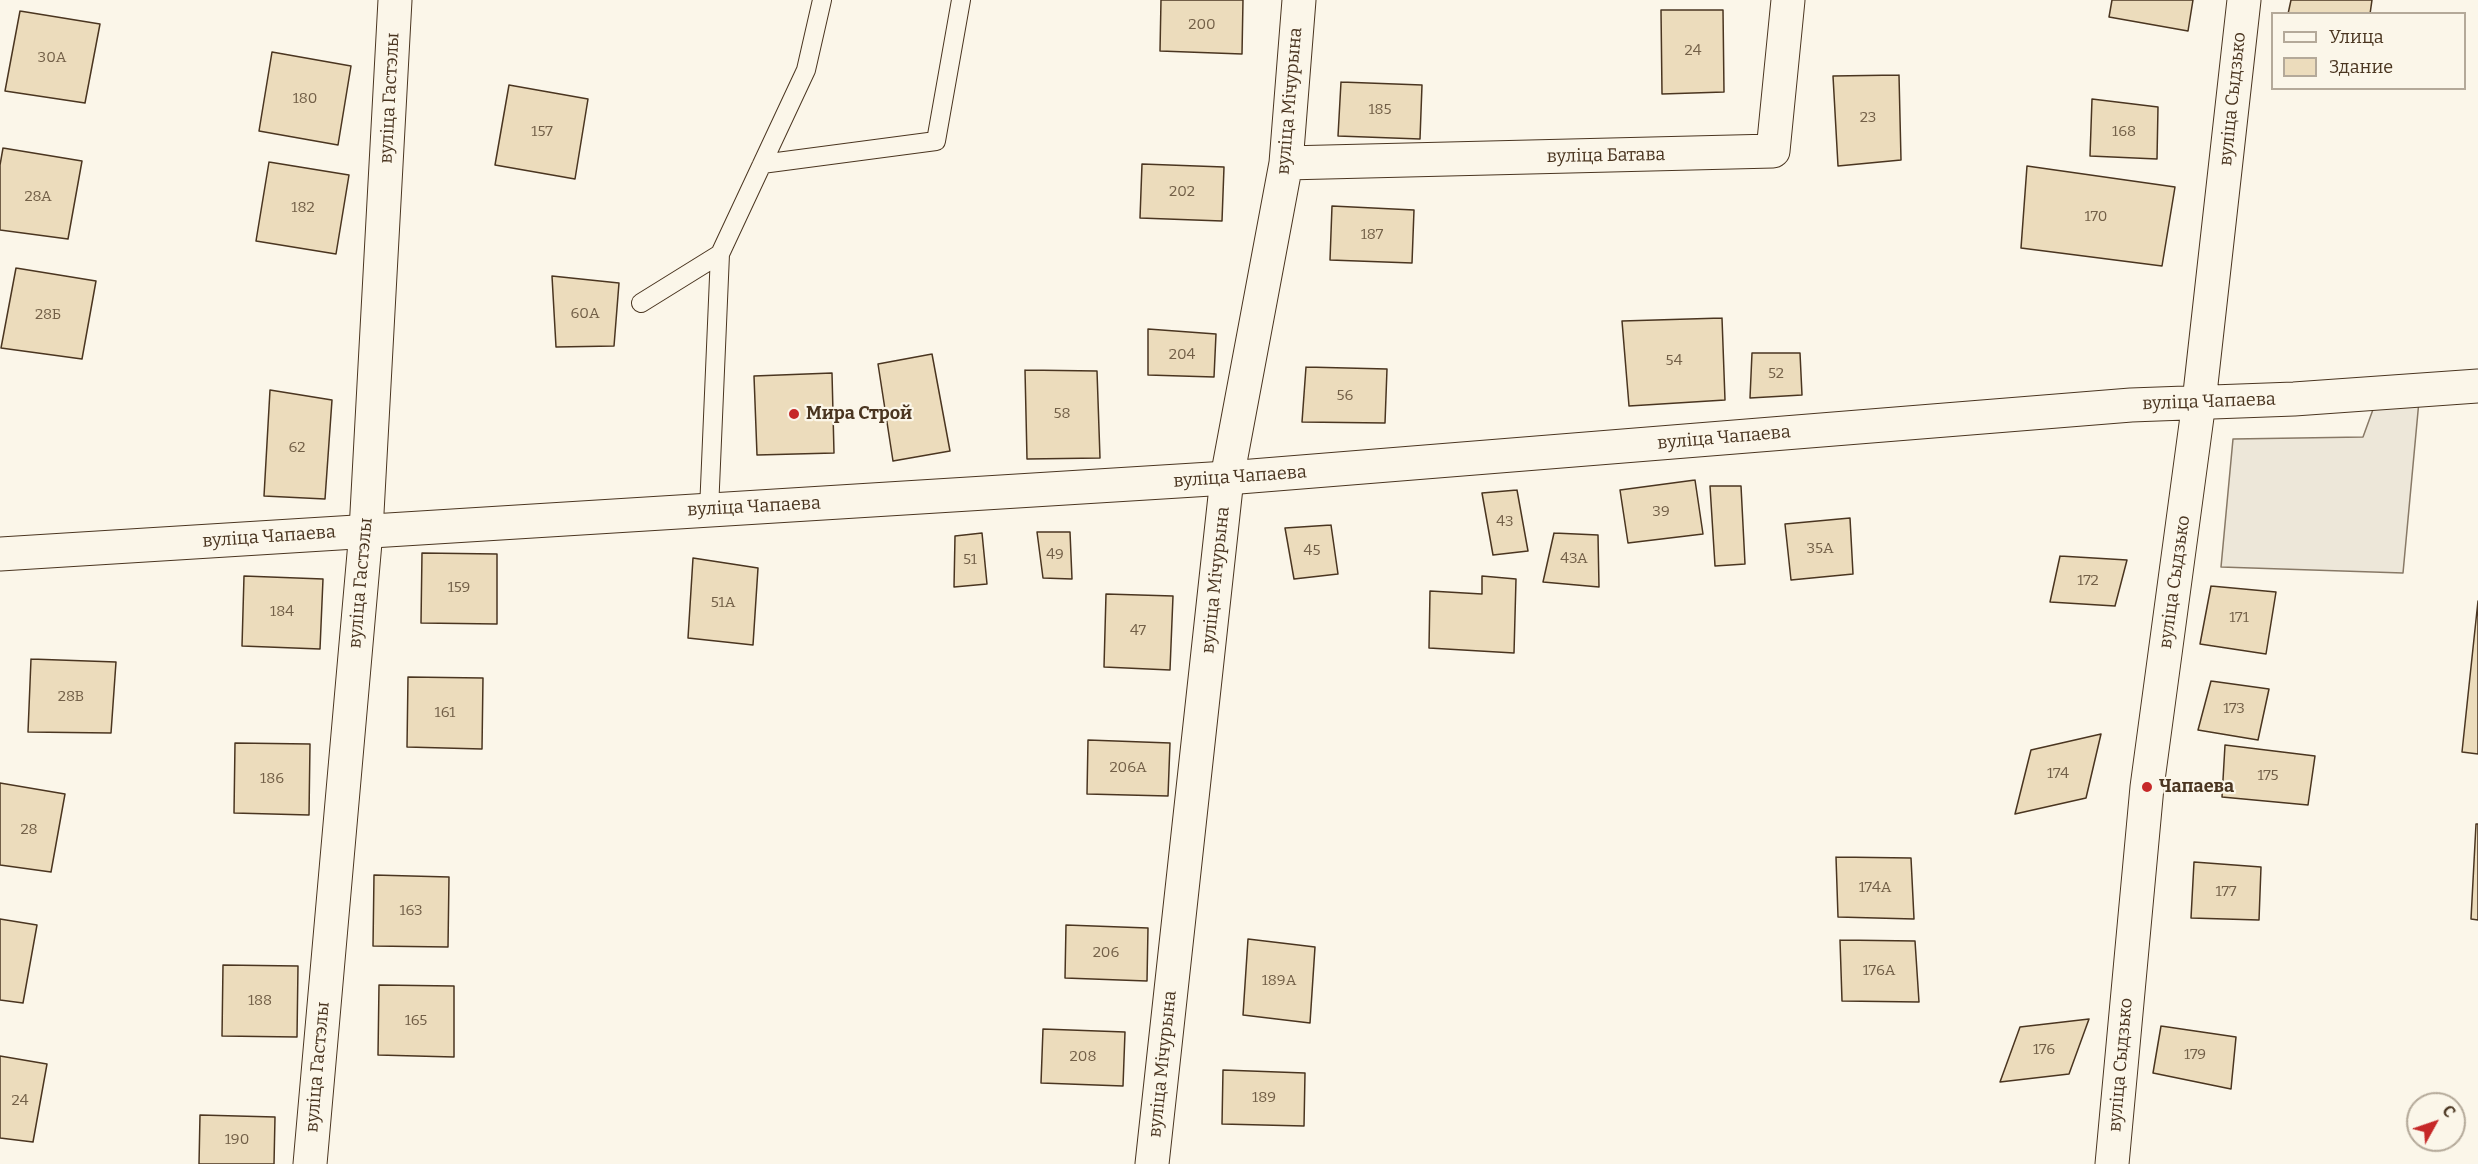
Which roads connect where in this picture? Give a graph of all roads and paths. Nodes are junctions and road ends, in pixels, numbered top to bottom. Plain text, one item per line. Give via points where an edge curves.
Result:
1 (395, 0) edge
2 (822, 0) edge
3 (961, 0) edge
4 (1299, 0) edge
5 (1788, 0) edge
6 (2244, 0) edge
7 (1286, 163) junction
8 (762, 164) junction
9 (720, 254) junction
10 (641, 303) dead end
11 (2478, 386) edge
12 (2199, 402) junction
13 (1227, 478) junction
14 (709, 510) junction
15 (366, 531) junction
16 (0, 554) edge
17 (310, 1164) edge
18 (1152, 1164) edge
19 (2112, 1164) edge

1 - 15 street, вуліца Гастэлы
2 - 8 lane via 806,70
3 - 8 lane via 936,141
4 - 7 street, вуліца Мічурына
5 - 7 street, вуліца Батава via 1773,152
6 - 12 street, вуліца Сыдзько
7 - 13 street, вуліца Мічурына
8 - 9 lane
9 - 10 lane
9 - 14 lane
11 - 12 street, вуліца Чапаева
12 - 13 street, вуліца Чапаева
12 - 19 street, вуліца Сыдзько via 2147,787
13 - 14 street, вуліца Чапаева
13 - 18 street, вуліца Мічурына
14 - 15 street, вуліца Чапаева
15 - 16 street, вуліца Чапаева
15 - 17 street, вуліца Гастэлы

